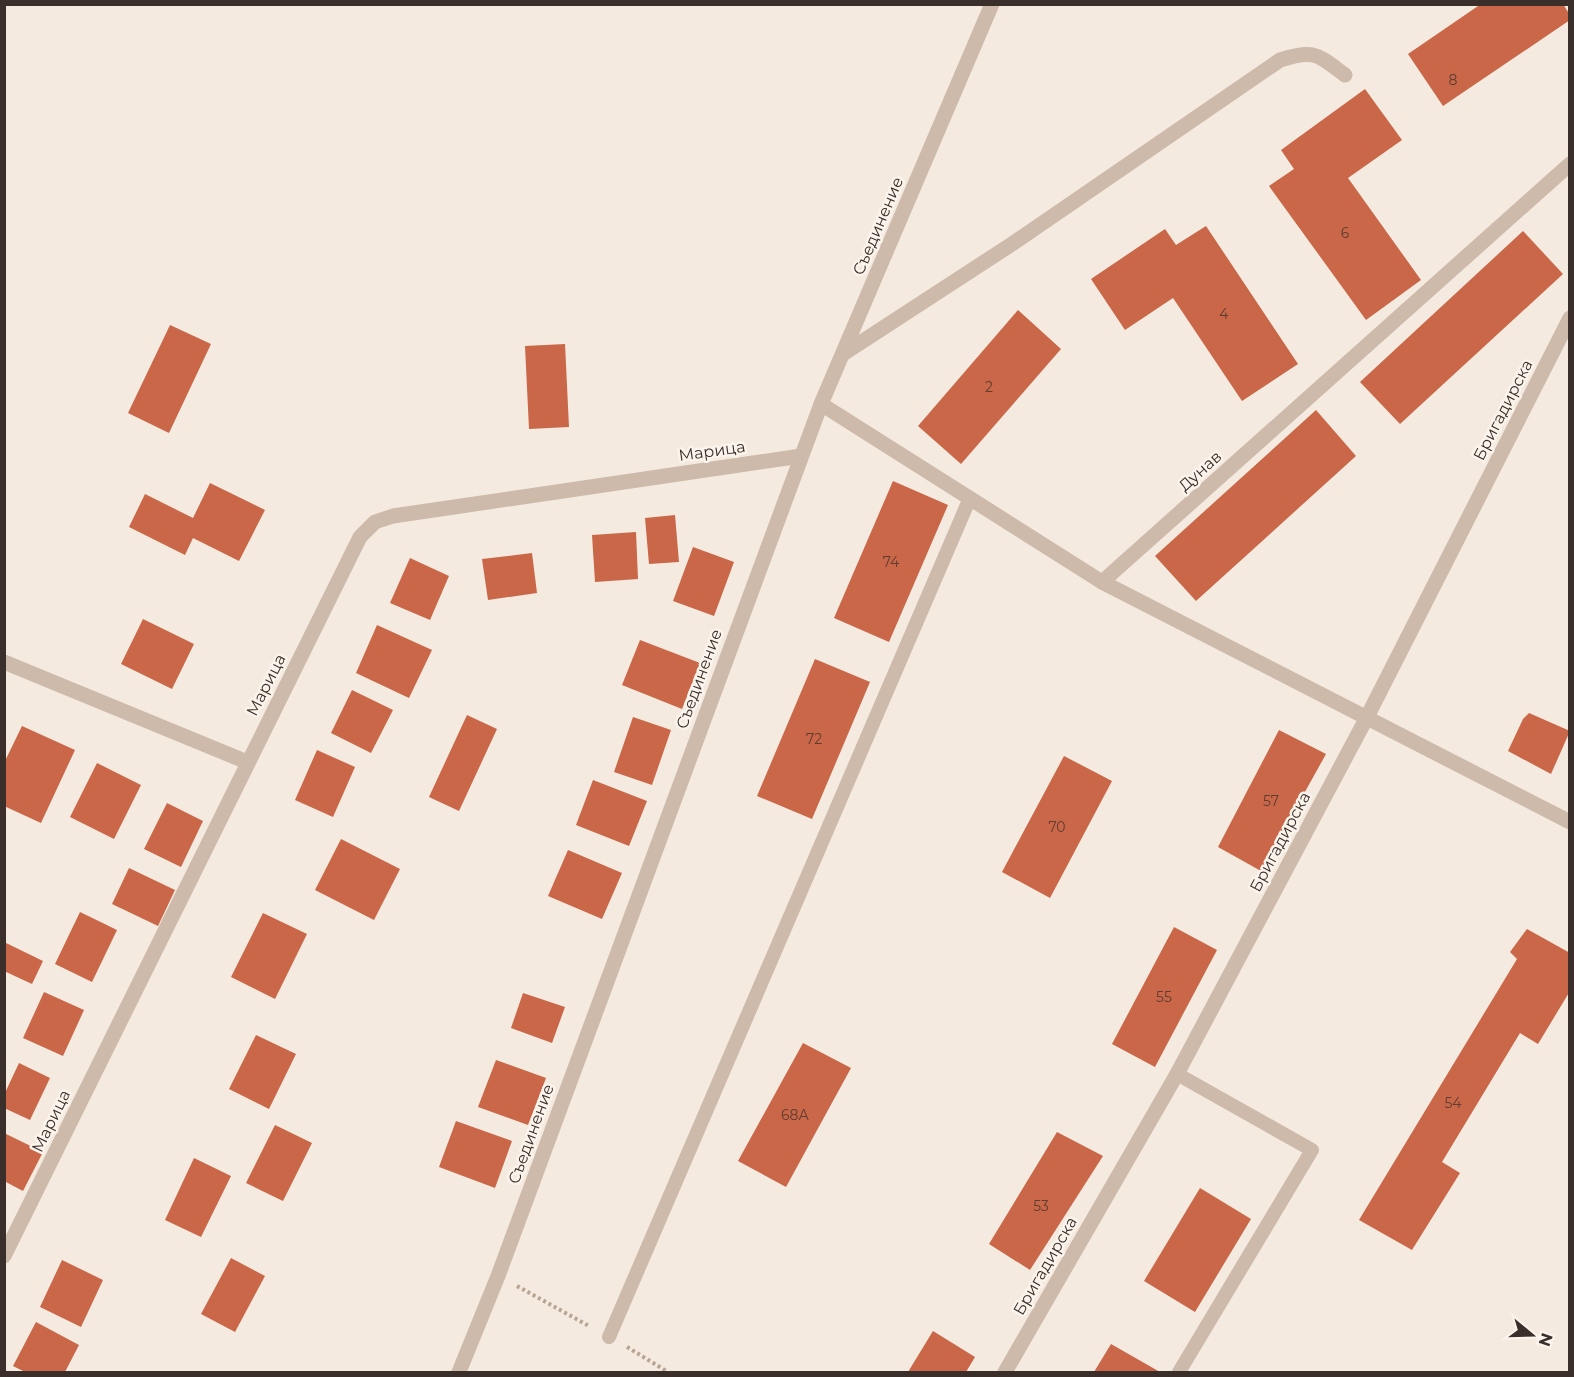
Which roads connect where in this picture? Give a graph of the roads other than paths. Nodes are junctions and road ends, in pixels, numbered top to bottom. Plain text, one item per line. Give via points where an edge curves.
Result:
1 (992, 4) edge
2 (1345, 75) dead end
3 (1569, 164) edge
4 (1569, 318) edge
5 (843, 354) junction
6 (821, 404) junction
7 (801, 456) junction
8 (970, 498) junction
9 (1102, 582) junction
10 (4, 662) edge
11 (1366, 720) junction
12 (247, 762) junction
13 (1569, 822) edge
14 (1177, 1074) junction
15 (4, 1256) edge
16 (609, 1336) road end
17 (459, 1372) edge
18 (1005, 1372) edge
19 (1179, 1372) edge

1 - 5 street, Съединение
2 - 5 street via 1322,57 1303,52 1280,60
3 - 9 street, Дунав
4 - 11 street, Бригадирска
5 - 6 street, Съединение
6 - 7 street, Съединение
6 - 8 street
7 - 12 street, Марица via 393,516 375,522 360,537
7 - 17 street, Съединение
8 - 9 street
8 - 16 lane
9 - 11 street
10 - 12 street
11 - 13 street
11 - 14 street, Бригадирска
12 - 15 street, Марица
14 - 18 street, Бригадирска
14 - 19 lane via 1312,1150

